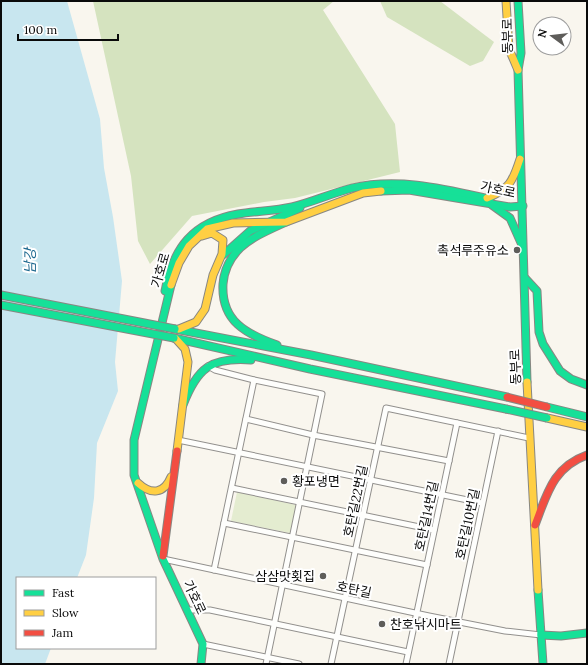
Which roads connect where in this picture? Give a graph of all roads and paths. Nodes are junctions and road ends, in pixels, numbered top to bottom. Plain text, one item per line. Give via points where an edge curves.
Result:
1 (506, 1) edge
2 (518, 1) edge
3 (518, 70) junction
4 (522, 152) junction
5 (324, 197) junction
6 (488, 201) junction
7 (523, 206) junction
8 (288, 221) junction
9 (270, 223) junction
10 (189, 246) junction
11 (524, 249) junction
12 (222, 255) junction
13 (525, 278) junction
14 (1, 295) edge
15 (1, 306) edge
16 (164, 310) junction
17 (175, 329) junction
18 (174, 338) junction
19 (311, 355) junction
20 (208, 366) junction
21 (310, 369) junction
22 (254, 380) junction
23 (587, 385) edge
24 (183, 405) junction
25 (587, 417) edge
26 (246, 419) junction
27 (457, 423) junction
28 (587, 427) edge
29 (498, 431) junction
30 (313, 435) junction
31 (529, 438) junction
32 (178, 440) junction
33 (377, 448) junction
34 (239, 452) junction
35 (176, 455) junction
36 (587, 455) edge
37 (449, 461) junction
38 (307, 467) junction
39 (371, 480) junction
40 (136, 481) junction
41 (232, 488) junction
42 (442, 495) junction
43 (300, 502) junction
44 (482, 503) junction
45 (363, 516) junction
46 (224, 523) junction
47 (535, 525) junction
48 (434, 530) junction
49 (292, 538) junction
50 (356, 551) junction
51 (163, 559) junction
52 (427, 565) junction
53 (214, 570) junction
54 (282, 584) junction
55 (346, 598) junction
56 (188, 610) junction
57 (416, 614) junction
58 (457, 622) junction
59 (274, 623) junction
60 (587, 633) edge
61 (541, 635) junction
62 (338, 636) junction
63 (203, 644) junction
64 (408, 652) junction
65 (267, 657) junction
66 (202, 664) edge
67 (266, 664) edge
68 (299, 664) edge
69 (331, 664) edge
70 (406, 664) edge
71 (449, 664) edge
72 (543, 664) edge

1 - 3 main road, 동부로 via 509,49
2 - 3 main road, 동부로 via 521,52
3 - 4 main road, 동부로
4 - 6 main road via 514,180 507,189
4 - 7 main road, 동부로
5 - 6 main road, 가호로 via 362,186 398,183 417,184
5 - 9 main road
5 - 16 main road, 가호로 via 291,208 222,218 206,223 194,231 174,258 166,282
6 - 7 main road, 가호로 via 510,207
6 - 8 main road, 가호로 via 409,190 363,193
6 - 11 main road via 510,218
7 - 11 main road, 동부로
8 - 9 main road, 가호로
8 - 19 main road via 240,248 230,259 221,292 229,316 251,335
9 - 10 main road, 가호로 via 233,223 218,226 199,235
9 - 12 main road via 238,239
10 - 12 main road via 206,234 212,233 223,240
10 - 16 main road, 가호로 via 179,263
11 - 13 main road, 동부로
12 - 17 main road via 214,274 206,310 194,324
13 - 23 main road via 537,291 540,336 555,365 567,377
13 - 31 main road, 동부로
14 - 17 main road, bridge
15 - 18 main road, bridge
16 - 40 main road, 가호로 via 134,440 132,457
17 - 19 main road
18 - 21 main road
18 - 24 main road via 187,352
19 - 25 main road, bridge
20 - 21 main road via 234,358
20 - 22 street
20 - 24 main road via 195,376
21 - 28 main road, bridge
22 - 26 street
22 - 30 street via 322,394
24 - 32 main road
26 - 30 street
26 - 34 street
27 - 29 street
27 - 33 street, 호탄길22번길 via 386,408
27 - 37 street, 호탄길14번길
29 - 31 street
29 - 44 street, 호탄길10번길
30 - 33 street
30 - 38 street
31 - 47 main road, 동부로
32 - 34 street
32 - 35 main road
33 - 37 street
33 - 39 street, 호탄길22번길
34 - 38 street
34 - 41 street
35 - 40 main road via 169,483 159,493 143,490
35 - 51 main road
36 - 47 main road via 570,462 554,477
37 - 42 street, 호탄길14번길
38 - 39 street
38 - 43 street
39 - 42 street
39 - 45 street, 호탄길22번길
40 - 51 main road, 가호로
41 - 43 street
41 - 46 street
42 - 44 street
42 - 48 street, 호탄길14번길
43 - 45 street
43 - 49 street
44 - 58 street, 호탄길10번길
45 - 48 street
45 - 50 street, 호탄길22번길
46 - 49 street
46 - 53 street
47 - 61 main road, 동부로
48 - 52 street, 호탄길14번길
49 - 50 street
49 - 54 street
50 - 52 street
50 - 55 street, 호탄길22번길
51 - 53 street, 호탄길
51 - 56 main road, 가호로
52 - 57 street, 호탄길14번길
53 - 54 street, 호탄길
54 - 55 street, 호탄길
54 - 59 street
55 - 57 street, 호탄길
55 - 62 street, 호탄길22번길
56 - 59 street via 210,610
56 - 63 main road, 가호로
57 - 58 street, 호탄길
57 - 64 street, 호탄길14번길
58 - 61 street, 호탄길
58 - 71 street, 호탄길10번길
59 - 62 street
59 - 65 street
60 - 61 main road
61 - 72 main road, 동부로
62 - 64 street
62 - 69 street, 호탄길22번길
63 - 65 street
63 - 66 main road, 가호로
64 - 70 street, 호탄길14번길
65 - 67 street
65 - 68 street

